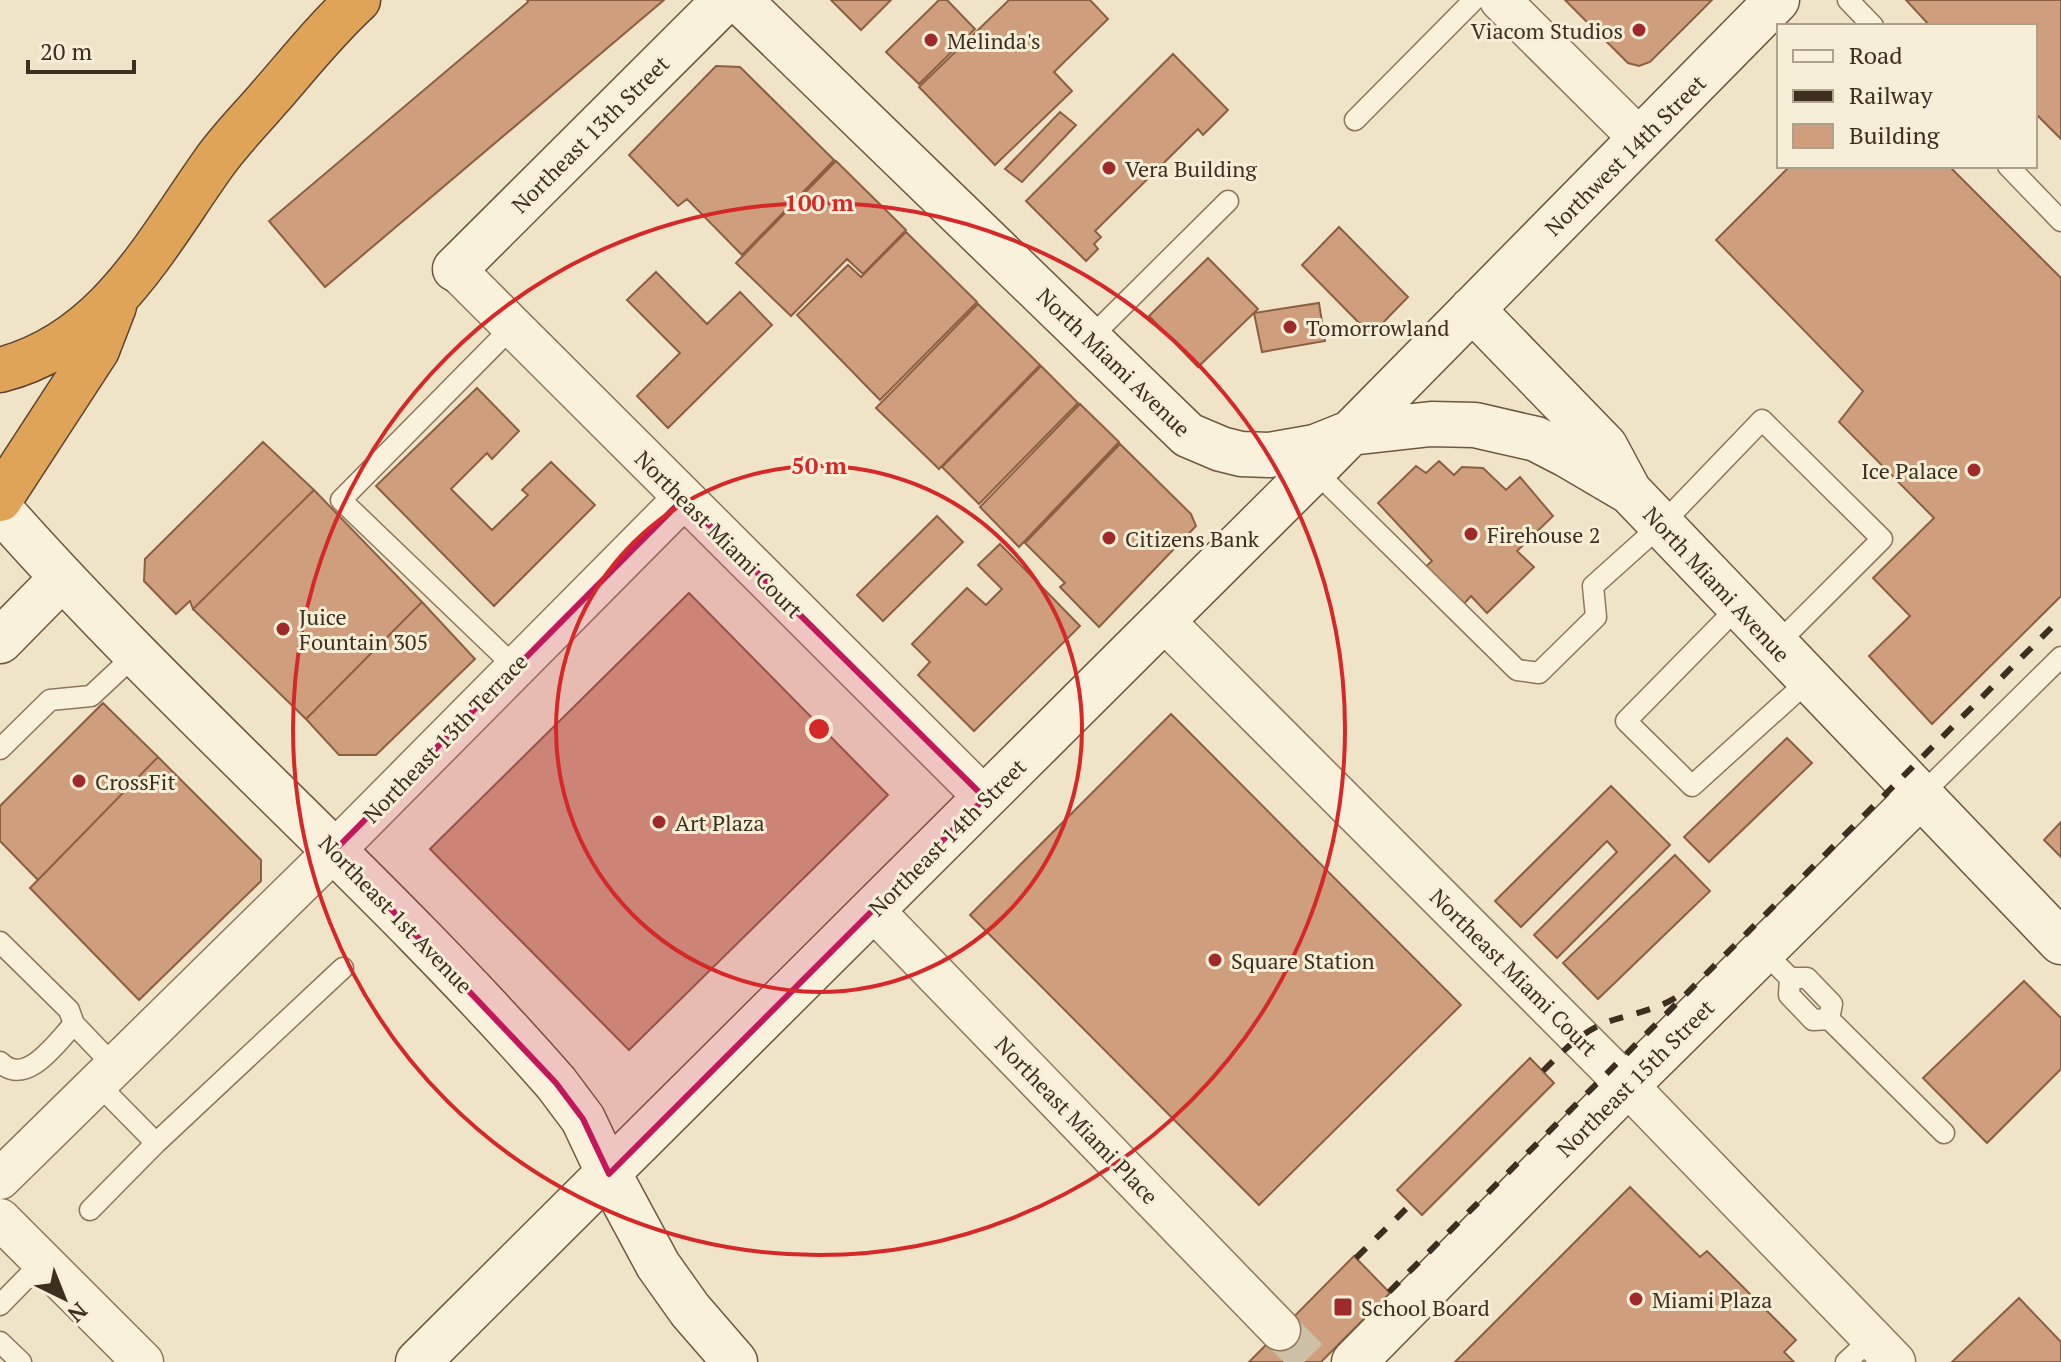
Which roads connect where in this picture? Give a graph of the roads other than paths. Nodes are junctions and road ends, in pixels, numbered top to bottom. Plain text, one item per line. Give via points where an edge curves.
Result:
1 (358, 0) edge
2 (725, 0) edge
3 (739, 0) edge
4 (1474, 0) edge
5 (1500, 0) edge
6 (1777, 0) edge
7 (1848, 0) edge
8 (1871, 24) edge
9 (1355, 120) dead end
10 (1640, 139) junction
11 (2010, 168) edge
12 (1228, 201) dead end
13 (2061, 221) edge
14 (455, 269) joint
15 (116, 300) junction
16 (1472, 309) junction
17 (512, 327) junction
18 (1089, 339) junction
19 (0, 370) edge
20 (1350, 433) junction
21 (1314, 470) junction
22 (1630, 492) junction
23 (0, 499) edge
24 (683, 499) junction
25 (0, 509) edge
26 (1661, 525) junction
27 (62, 578) junction
28 (1738, 607) junction
29 (1163, 620) junction
30 (0, 641) edge
31 (1775, 646) junction
32 (136, 654) junction
33 (2061, 657) edge
34 (515, 667) junction
35 (1808, 681) junction
36 (0, 749) edge
37 (1919, 797) junction
38 (985, 798) junction
39 (335, 850) junction
40 (873, 910) junction
41 (0, 942) edge
42 (2061, 942) edge
43 (1777, 964) junction
44 (343, 968) dead end
45 (74, 1024) junction
46 (0, 1062) edge
47 (107, 1076) junction
48 (1627, 1085) junction
49 (1944, 1133) dead end
50 (156, 1143) junction
51 (609, 1174) junction
52 (0, 1179) edge
53 (90, 1210) dead end
54 (0, 1219) edge
55 (42, 1262) junction
56 (0, 1305) edge
57 (1280, 1330) tunnel mouth
58 (0, 1342) edge
59 (1871, 1354) edge
60 (21, 1362) edge
61 (143, 1362) edge
62 (418, 1362) edge
63 (735, 1362) edge
64 (1354, 1362) edge

1 - 15 highway via 215,161
2 - 14 street, Northeast 13th Street
3 - 18 street, North Miami Avenue
4 - 9 lane
5 - 10 street
6 - 10 street, Northwest 14th Street
7 - 8 lane
10 - 16 street, Northwest 14th Street
11 - 13 lane
12 - 18 lane
14 - 17 street, Northeast Miami Court
15 - 19 highway via 62,344 28,363
15 - 23 highway via 97,350
16 - 20 street, Northeast 14th Street
16 - 22 street via 1605,446
17 - 24 street, Northeast Miami Court
17 - 34 lane via 341,500
18 - 20 street, North Miami Avenue via 1203,444 1269,455 1315,447
20 - 21 street, Northeast 14th Street
20 - 22 street, North Miami Avenue via 1475,425 1536,439
21 - 26 lane via 1517,670 1539,673 1596,617 1593,586
21 - 29 street, Northeast 14th Street
22 - 26 street, North Miami Avenue
24 - 34 street, Northeast 13th Terrace
24 - 38 street, Northeast Miami Court
25 - 27 street, Northeast 1st Avenue
26 - 28 street, North Miami Avenue
26 - 31 lane via 1762,420 1882,539
27 - 30 street
27 - 32 street, Northeast 1st Avenue
28 - 31 street, North Miami Avenue
28 - 35 lane via 1626,721 1692,786
29 - 38 street, Northeast 14th Street
29 - 48 street, Northeast Miami Court
31 - 35 street, North Miami Avenue
32 - 36 lane via 91,696 50,700
32 - 39 street, Northeast 1st Avenue
33 - 37 lane
34 - 39 street, Northeast 13th Terrace
35 - 37 street, North Miami Avenue
37 - 42 street, North Miami Avenue
37 - 43 street, Northeast 15th Street
38 - 40 street, Northeast 14th Street
39 - 47 street, Northeast 13th Terrace
39 - 51 street, Northeast 1st Avenue via 556,1083 583,1119
40 - 51 street, Northeast 14th Street
40 - 57 street, Northeast Miami Place
41 - 45 lane via 69,1010
43 - 48 street, Northeast 15th Street
43 - 49 lane via 1789,995 1813,1020 1829,1019
44 - 50 lane
45 - 46 lane via 34,1066 20,1070
45 - 47 lane
47 - 50 lane
47 - 52 street, Northeast 13th Terrace
48 - 59 street, Northeast Miami Court
48 - 64 street, Northeast 15th Street
50 - 53 lane
51 - 62 street, Northeast 14th Street
51 - 63 street, Northeast 1st Avenue via 658,1265
54 - 55 street
55 - 56 lane
55 - 61 street
58 - 60 lane

